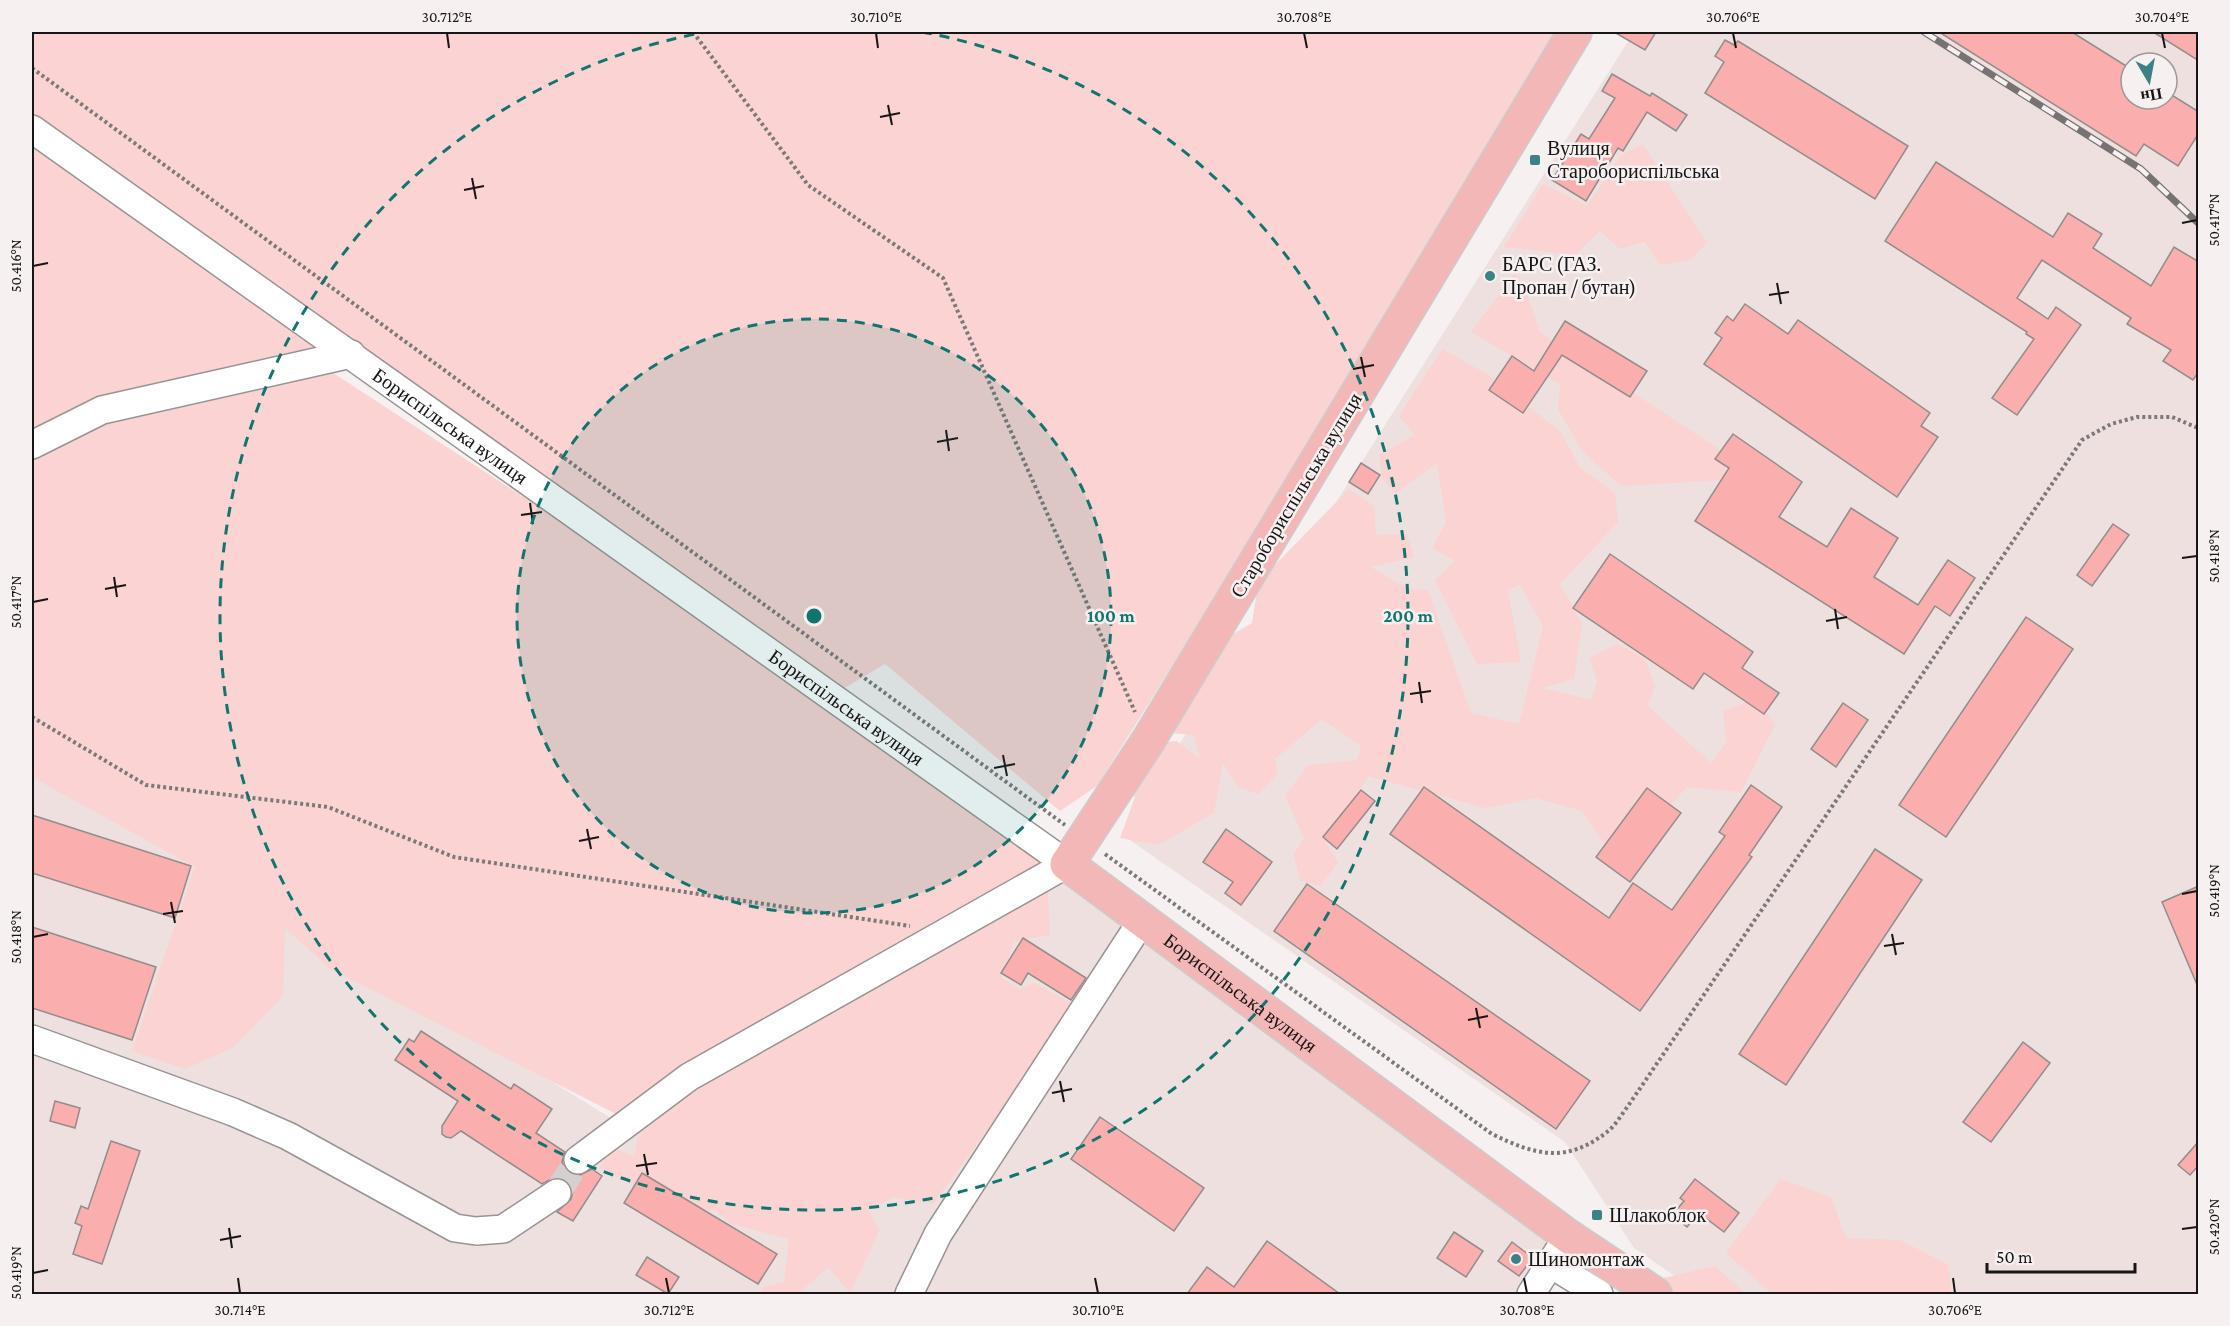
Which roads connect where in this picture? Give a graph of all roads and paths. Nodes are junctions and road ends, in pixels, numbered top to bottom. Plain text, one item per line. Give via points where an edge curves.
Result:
1 (693, 32) edge
2 (1575, 32) edge
3 (32, 129) edge
4 (351, 354) junction
5 (32, 445) edge
6 (32, 717) edge
7 (1148, 741) junction
8 (1068, 864) junction
9 (1143, 919) junction
10 (947, 932) junction
11 (32, 1039) edge
12 (578, 1160) tunnel mouth
13 (557, 1193) tunnel mouth
14 (1568, 1236) junction
15 (1551, 1264) junction
16 (909, 1294) edge
17 (1531, 1294) edge
18 (1599, 1294) edge
19 (1655, 1294) edge

1 - 7 path via 808,185 943,278
2 - 7 main road, Старобориспільська вулиця
3 - 4 street, Бориспільська вулиця
4 - 5 street via 102,410
4 - 8 street, Бориспільська вулиця
6 - 10 path via 146,785 328,807 454,857
7 - 8 main road, Старобориспільська вулиця
8 - 9 main road, Бориспільська вулиця
8 - 10 street
9 - 14 main road, Бориспільська вулиця
9 - 16 street via 938,1234
10 - 12 street via 689,1077
11 - 13 street via 288,1136 455,1228 503,1229
14 - 15 street
14 - 19 main road, Бориспільська вулиця
15 - 17 street
15 - 18 street

